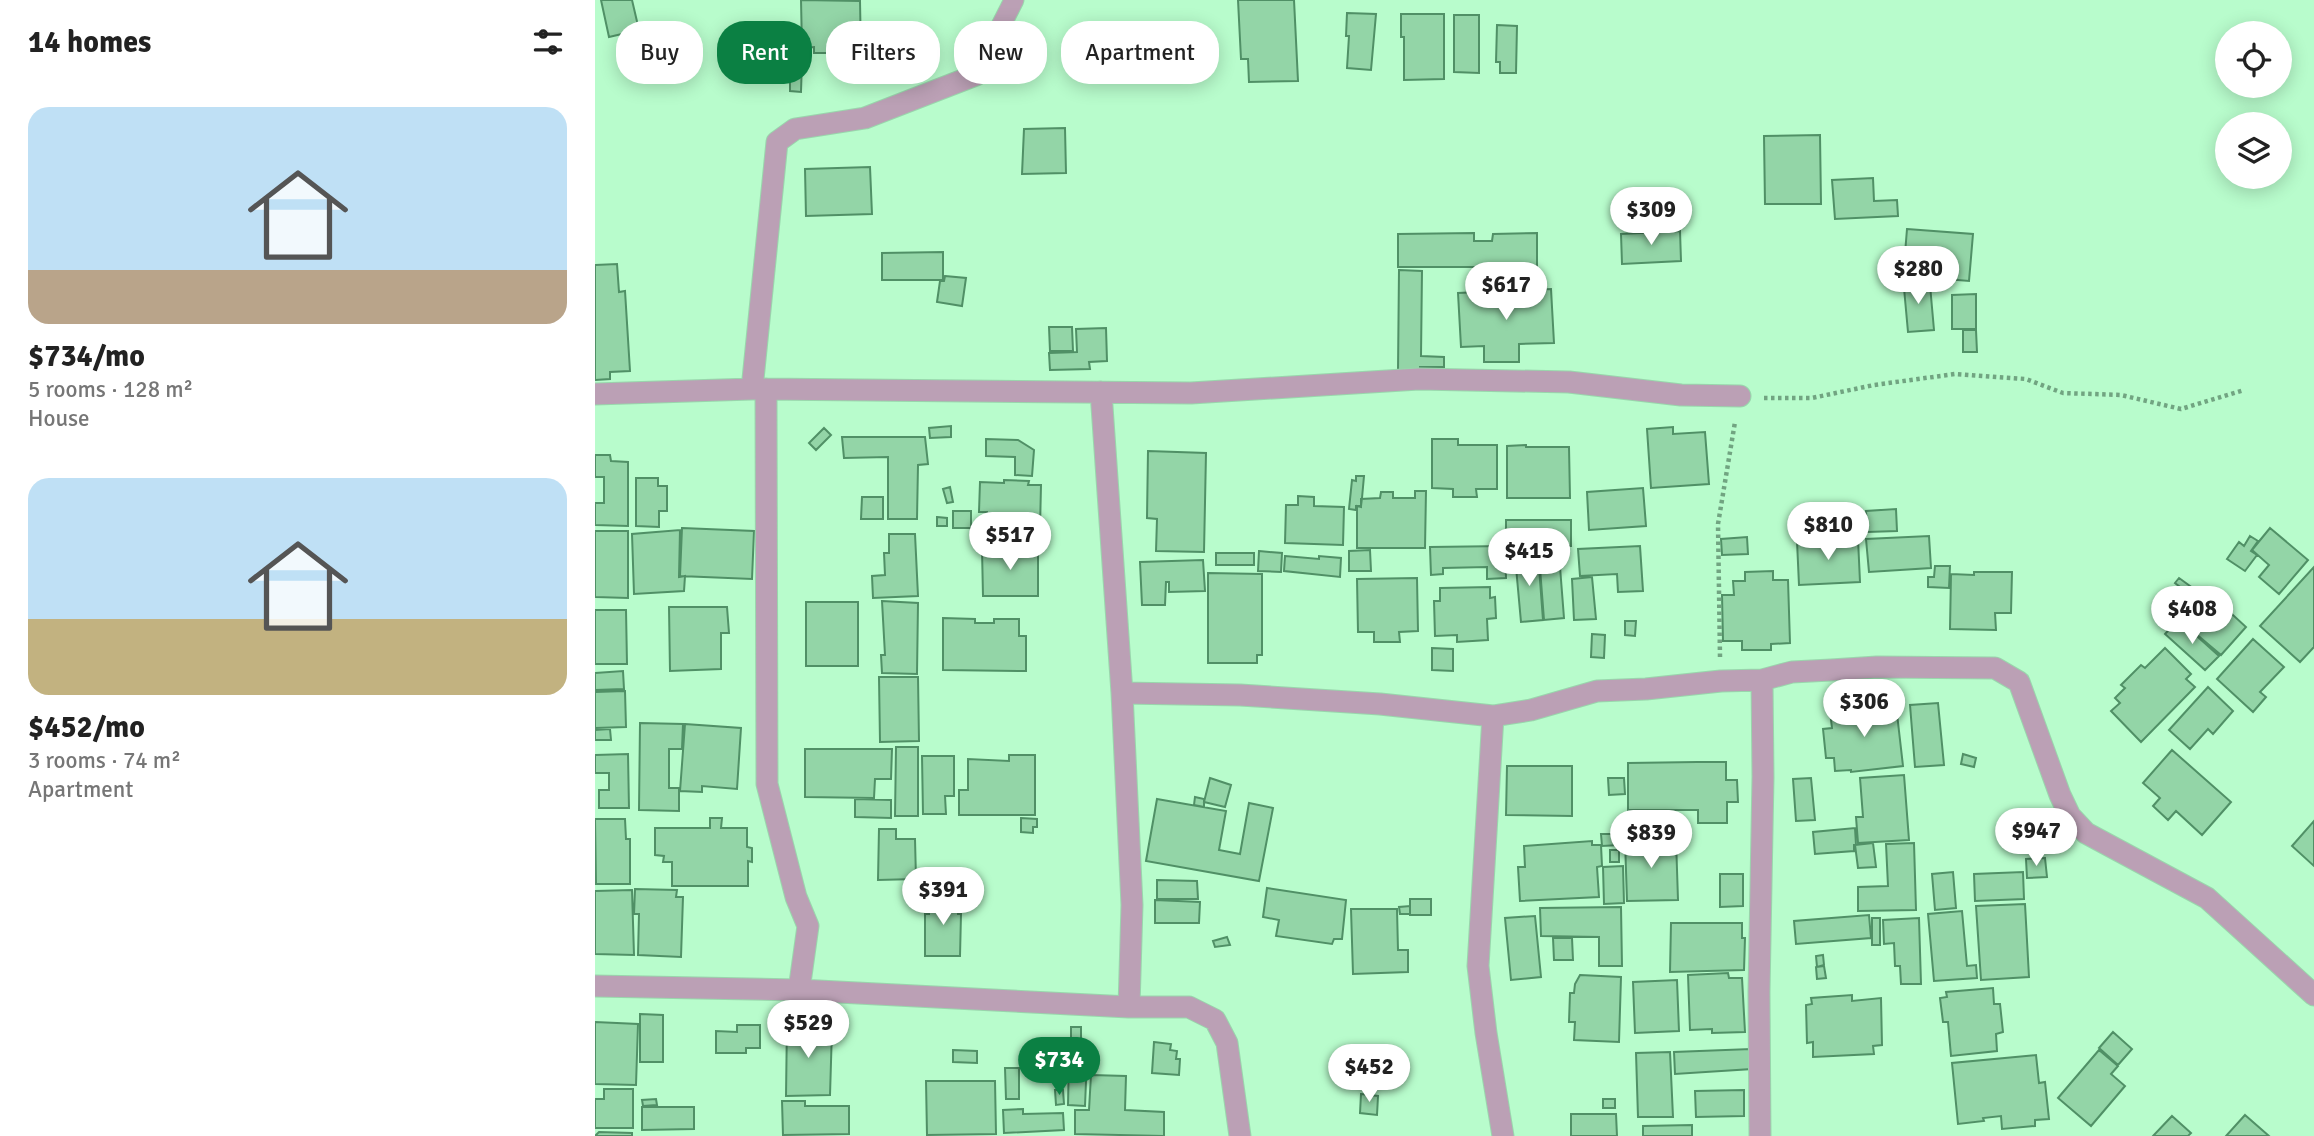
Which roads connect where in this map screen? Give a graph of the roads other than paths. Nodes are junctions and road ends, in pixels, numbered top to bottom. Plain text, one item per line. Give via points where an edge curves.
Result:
1 (1014, 0) edge
2 (1003, 21) edge
3 (954, 84) edge
4 (759, 389) junction
5 (1101, 392) junction
6 (595, 394) edge
7 (1740, 396) road end
8 (1762, 680) junction
9 (1122, 693) junction
10 (1493, 716) junction
11 (595, 986) edge
12 (799, 990) junction
13 (2314, 995) edge
14 (1129, 1007) junction
15 (1240, 1136) edge
16 (1503, 1136) edge
17 (1760, 1136) edge

1 - 2 lane
3 - 4 street via 865,118 796,130 777,142
4 - 5 street
4 - 6 street
4 - 12 street via 767,784 808,926
5 - 7 street via 1191,393 1419,379 1569,382 1681,395
5 - 9 street
8 - 10 street via 1597,691
8 - 13 street via 1792,672 1843,669 1995,668 2019,682 2060,795 2070,817 2086,834 2207,898
8 - 17 street
9 - 10 street via 1254,695
9 - 14 street via 1132,905
10 - 16 street via 1478,966
11 - 12 street
12 - 14 street
14 - 15 street via 1189,1007 1215,1020 1227,1043

